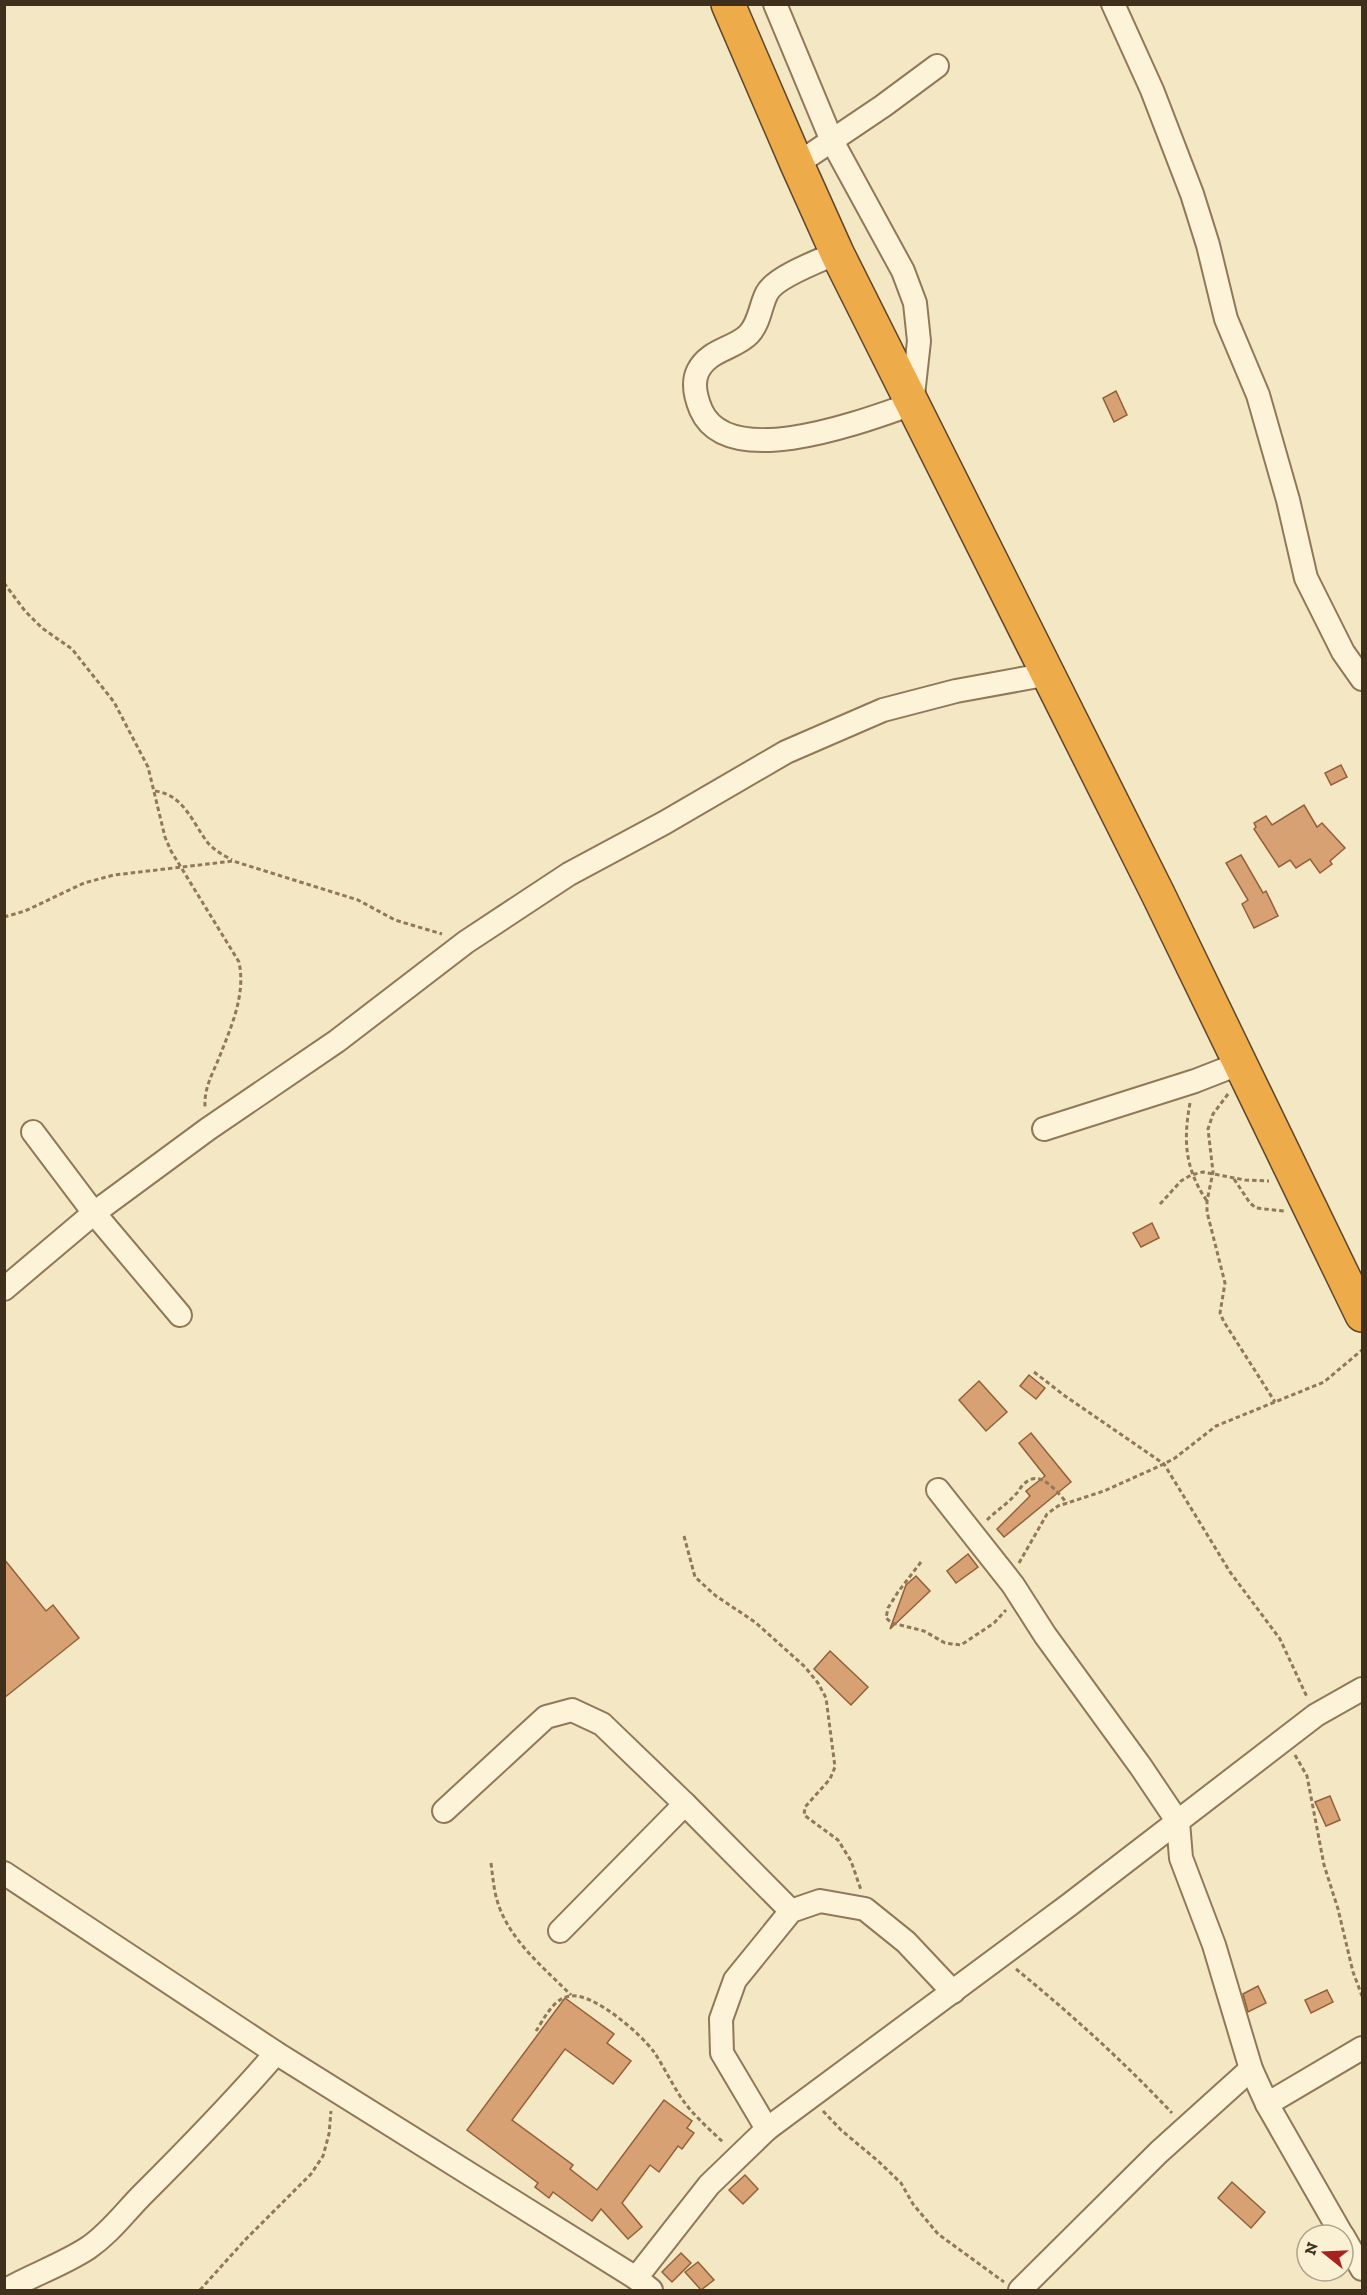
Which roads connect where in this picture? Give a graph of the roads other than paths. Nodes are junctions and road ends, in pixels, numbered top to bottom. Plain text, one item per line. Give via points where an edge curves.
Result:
1 (729, 4) edge
2 (775, 4) edge
3 (1113, 4) edge
4 (937, 66) dead end
5 (832, 141) junction
6 (797, 164) junction
7 (837, 253) junction
8 (912, 404) junction
9 (1049, 674) junction
10 (1362, 679) edge
11 (1243, 1070) junction
12 (1044, 1129) dead end
13 (33, 1132) dead end
14 (94, 1213) junction
15 (4, 1289) edge
16 (180, 1315) dead end
17 (1362, 1315) edge
18 (938, 1490) dead end
19 (1362, 1689) edge
20 (685, 1804) junction
21 (444, 1811) dead end
22 (1178, 1822) junction
23 (4, 1873) edge
24 (791, 1911) junction
25 (560, 1931) dead end
26 (953, 1992) junction
27 (1362, 2048) edge
28 (276, 2053) junction
29 (1251, 2069) junction
30 (1267, 2104) junction
31 (767, 2129) junction
32 (1336, 2223) edge
33 (32, 2284) edge
34 (645, 2287) edge
35 (1014, 2288) edge
36 (6, 2290) edge

1 - 6 highway
2 - 5 street
3 - 10 street via 1192,194 1226,319 1258,395 1306,578 1343,652
4 - 5 street
5 - 6 street
5 - 8 street via 903,271 915,303 919,341
6 - 7 highway
7 - 8 highway
7 - 8 street via 792,273 768,289 758,323 748,336 712,355 698,371 694,391 702,412 717,430 739,439 770,441 818,433
8 - 9 highway
9 - 11 highway
9 - 14 street via 956,691 883,710 786,752 568,874 466,942 337,1041
11 - 12 street via 1195,1081
11 - 17 highway
13 - 14 street
14 - 15 street
14 - 16 street
18 - 22 street via 1017,1590
19 - 22 street via 1316,1715
20 - 21 street via 602,1724 572,1710 546,1717
20 - 24 street
20 - 25 street
22 - 26 street
22 - 29 street via 1181,1858 1214,1945
23 - 28 street
24 - 26 street via 820,1901 865,1909 906,1942
24 - 31 street via 735,1980 721,2019 722,2053
26 - 31 street
27 - 30 street
28 - 33 street via 109,2232
28 - 34 street
29 - 30 street
29 - 35 street
30 - 32 street
31 - 34 street via 681,2218
33 - 36 street

